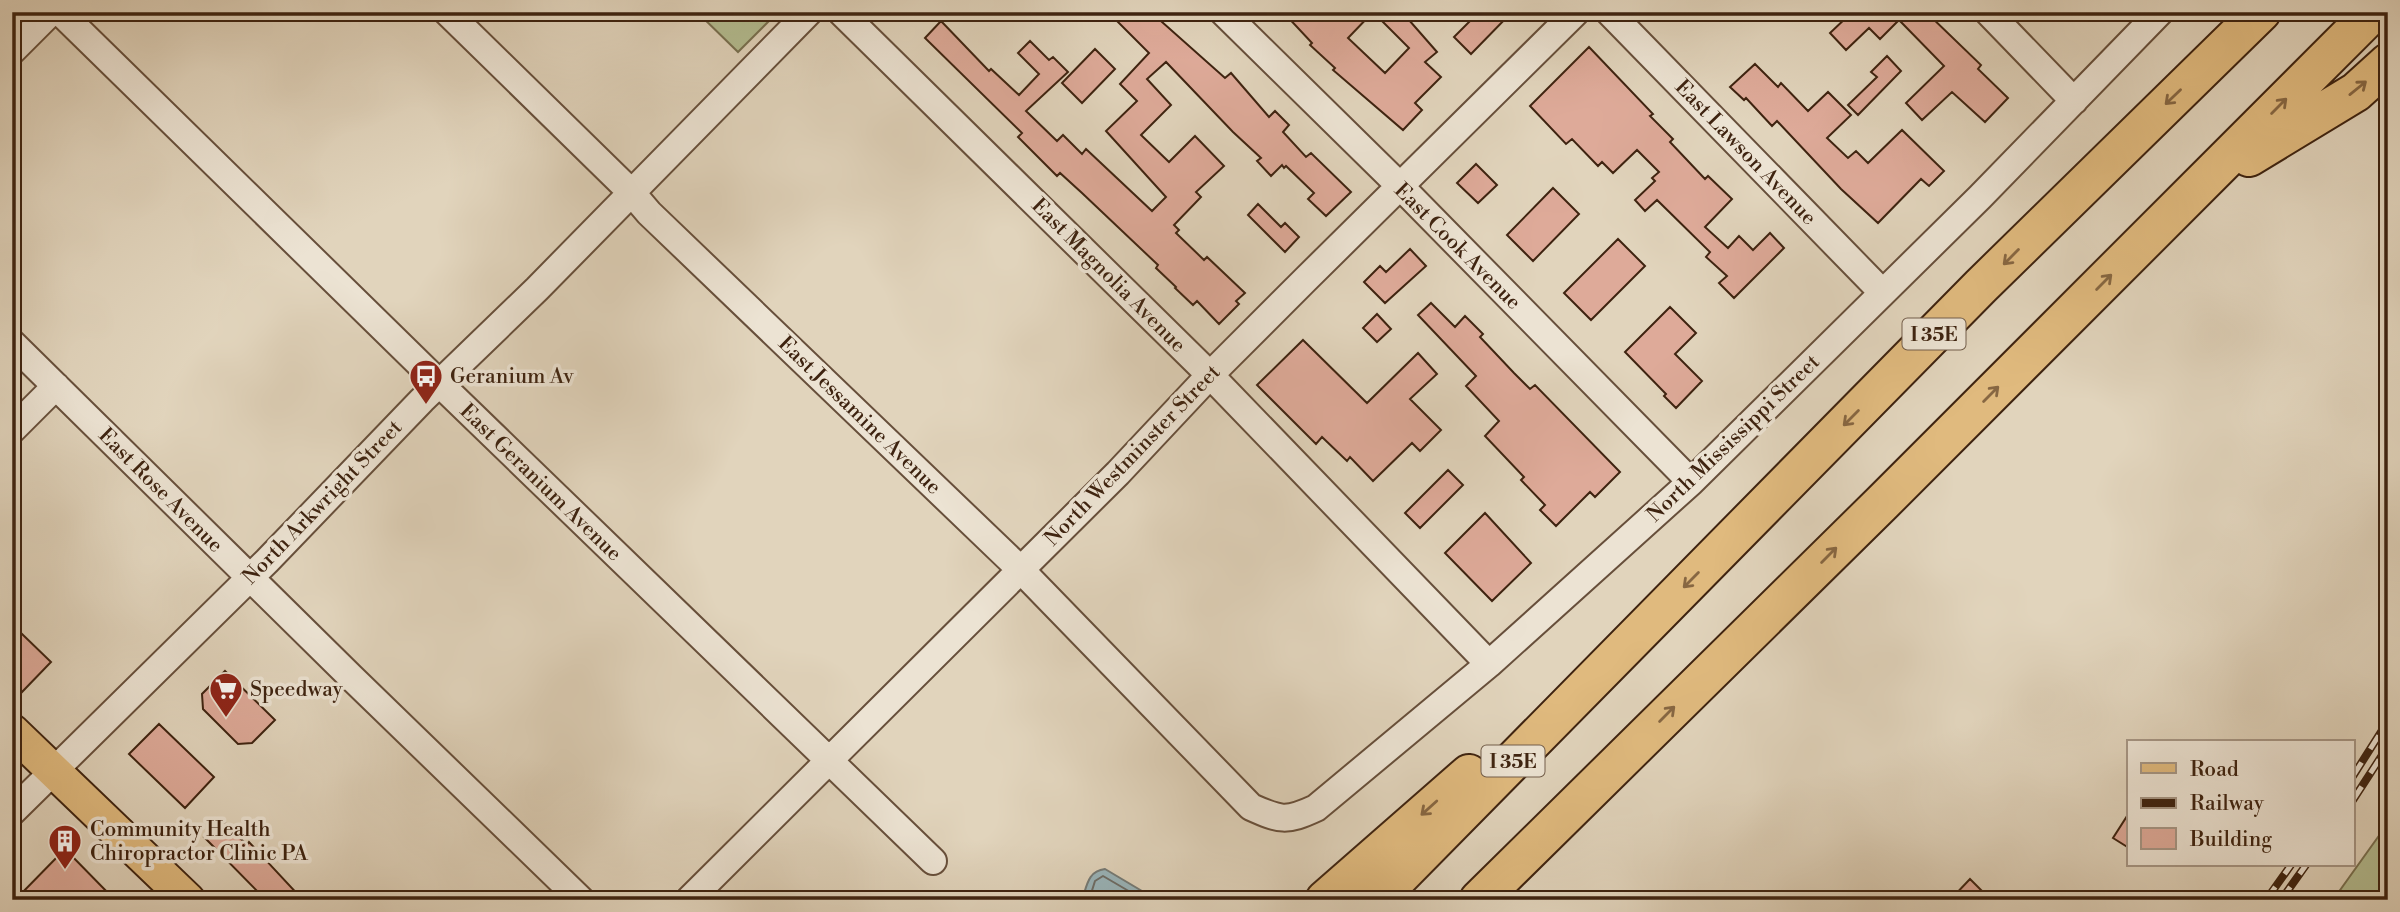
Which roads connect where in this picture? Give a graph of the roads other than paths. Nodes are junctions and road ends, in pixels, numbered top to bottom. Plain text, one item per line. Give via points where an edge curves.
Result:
1 (51, 12) edge
2 (60, 12) edge
3 (447, 12) edge
4 (809, 12) edge
5 (841, 12) edge
6 (1223, 12) edge
7 (1576, 12) edge
8 (1609, 12) edge
9 (1988, 12) edge
10 (2160, 12) edge
11 (2373, 12) edge
12 (2255, 17) edge
13 (12, 51) edge
14 (2388, 62) edge
15 (2074, 101) junction
16 (1401, 187) junction
17 (2196, 189) junction
18 (632, 192) junction
19 (1882, 292) junction
20 (12, 343) edge
21 (1210, 374) junction
22 (440, 384) junction
23 (56, 386) junction
24 (12, 430) edge
25 (1691, 482) junction
26 (1020, 569) junction
27 (250, 577) junction
28 (1650, 622) junction
29 (1489, 664) junction
30 (12, 730) edge
31 (829, 760) junction
32 (1619, 762) junction
33 (54, 771) junction
34 (12, 813) edge
35 (1273, 817) joint
36 (933, 861) dead end
37 (188, 900) edge
38 (581, 900) edge
39 (690, 900) edge
40 (1325, 900) edge
41 (1376, 900) edge
42 (1479, 900) edge
43 (1514, 900) edge

1 - 13 street
2 - 22 street, East Geranium Avenue
3 - 18 street, East Jessamine Avenue
4 - 18 street, North Arkwright Street
5 - 21 street, East Magnolia Avenue
6 - 16 street, East Cook Avenue
7 - 16 street, North Westminster Street
8 - 19 street, East Lawson Avenue
9 - 15 street
10 - 15 street, North Mississippi Street
17 -> 11 highway
12 -> 28 highway, I 35E via 2000,267
17 -> 14 highway via 2356,92
15 - 19 street, North Mississippi Street
16 - 21 street, North Westminster Street
16 - 25 street, East Cook Avenue
32 -> 17 highway
18 - 22 street, North Arkwright Street
18 - 26 street, East Jessamine Avenue
19 - 25 street, North Mississippi Street
20 - 23 street, East Rose Avenue
21 - 26 street, North Westminster Street
21 - 29 street, East Magnolia Avenue
22 - 27 street, North Arkwright Street
22 - 31 street, East Geranium Avenue
23 - 24 street
23 - 27 street, East Rose Avenue
25 - 29 street, North Mississippi Street
26 - 31 street, North Westminster Street
26 - 35 street, East Jessamine Avenue via 1251,807
27 - 33 street, North Arkwright Street
27 - 38 street, East Rose Avenue
28 -> 40 highway
28 - 41 highway, I 35E
29 - 35 street, North Mississippi Street via 1315,808 1294,818
30 - 33 main road
31 - 36 street, East Geranium Avenue
31 - 39 street, North Westminster Street
32 - 42 highway
32 - 43 highway
33 - 34 street, North Arkwright Street
33 - 37 main road

